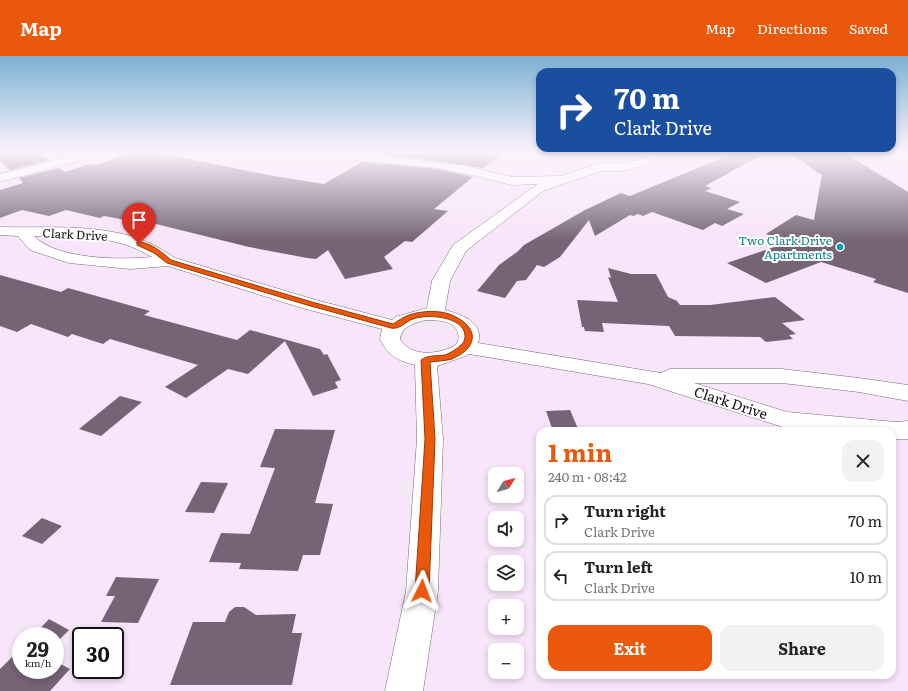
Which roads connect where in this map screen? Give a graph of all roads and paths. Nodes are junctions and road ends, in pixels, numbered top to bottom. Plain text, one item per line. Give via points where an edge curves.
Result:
1 (512, 181) edge
2 (558, 182) edge
3 (505, 214) junction
4 (0, 231) edge
5 (22, 232) junction
6 (169, 261) junction
7 (435, 314) junction
8 (394, 326) junction
9 (465, 347) junction
10 (426, 360) junction
11 (651, 377) junction
12 (908, 393) edge
13 (856, 427) edge
14 (908, 430) edge
15 (896, 431) edge
16 (404, 691) edge

1 - 3 street
2 - 3 street via 539,188
3 - 7 street via 458,248 441,281
4 - 5 street, Clark Drive
5 - 6 street, Clark Drive via 60,231 112,235 139,244
5 - 6 street, Clark Drive via 36,247 75,260 130,264
6 - 8 street, Clark Drive via 309,304
7 - 8 street via 411,316
7 - 9 street via 446,316 464,325 469,339
8 - 10 street via 389,341 393,348 412,358
9 - 10 street via 449,357
9 - 11 street, Clark Drive
10 - 16 street via 430,439 422,591
11 - 12 street, Clark Drive via 782,376
11 - 13 street, Clark Drive via 786,420
14 - 15 street, Clark Drive

